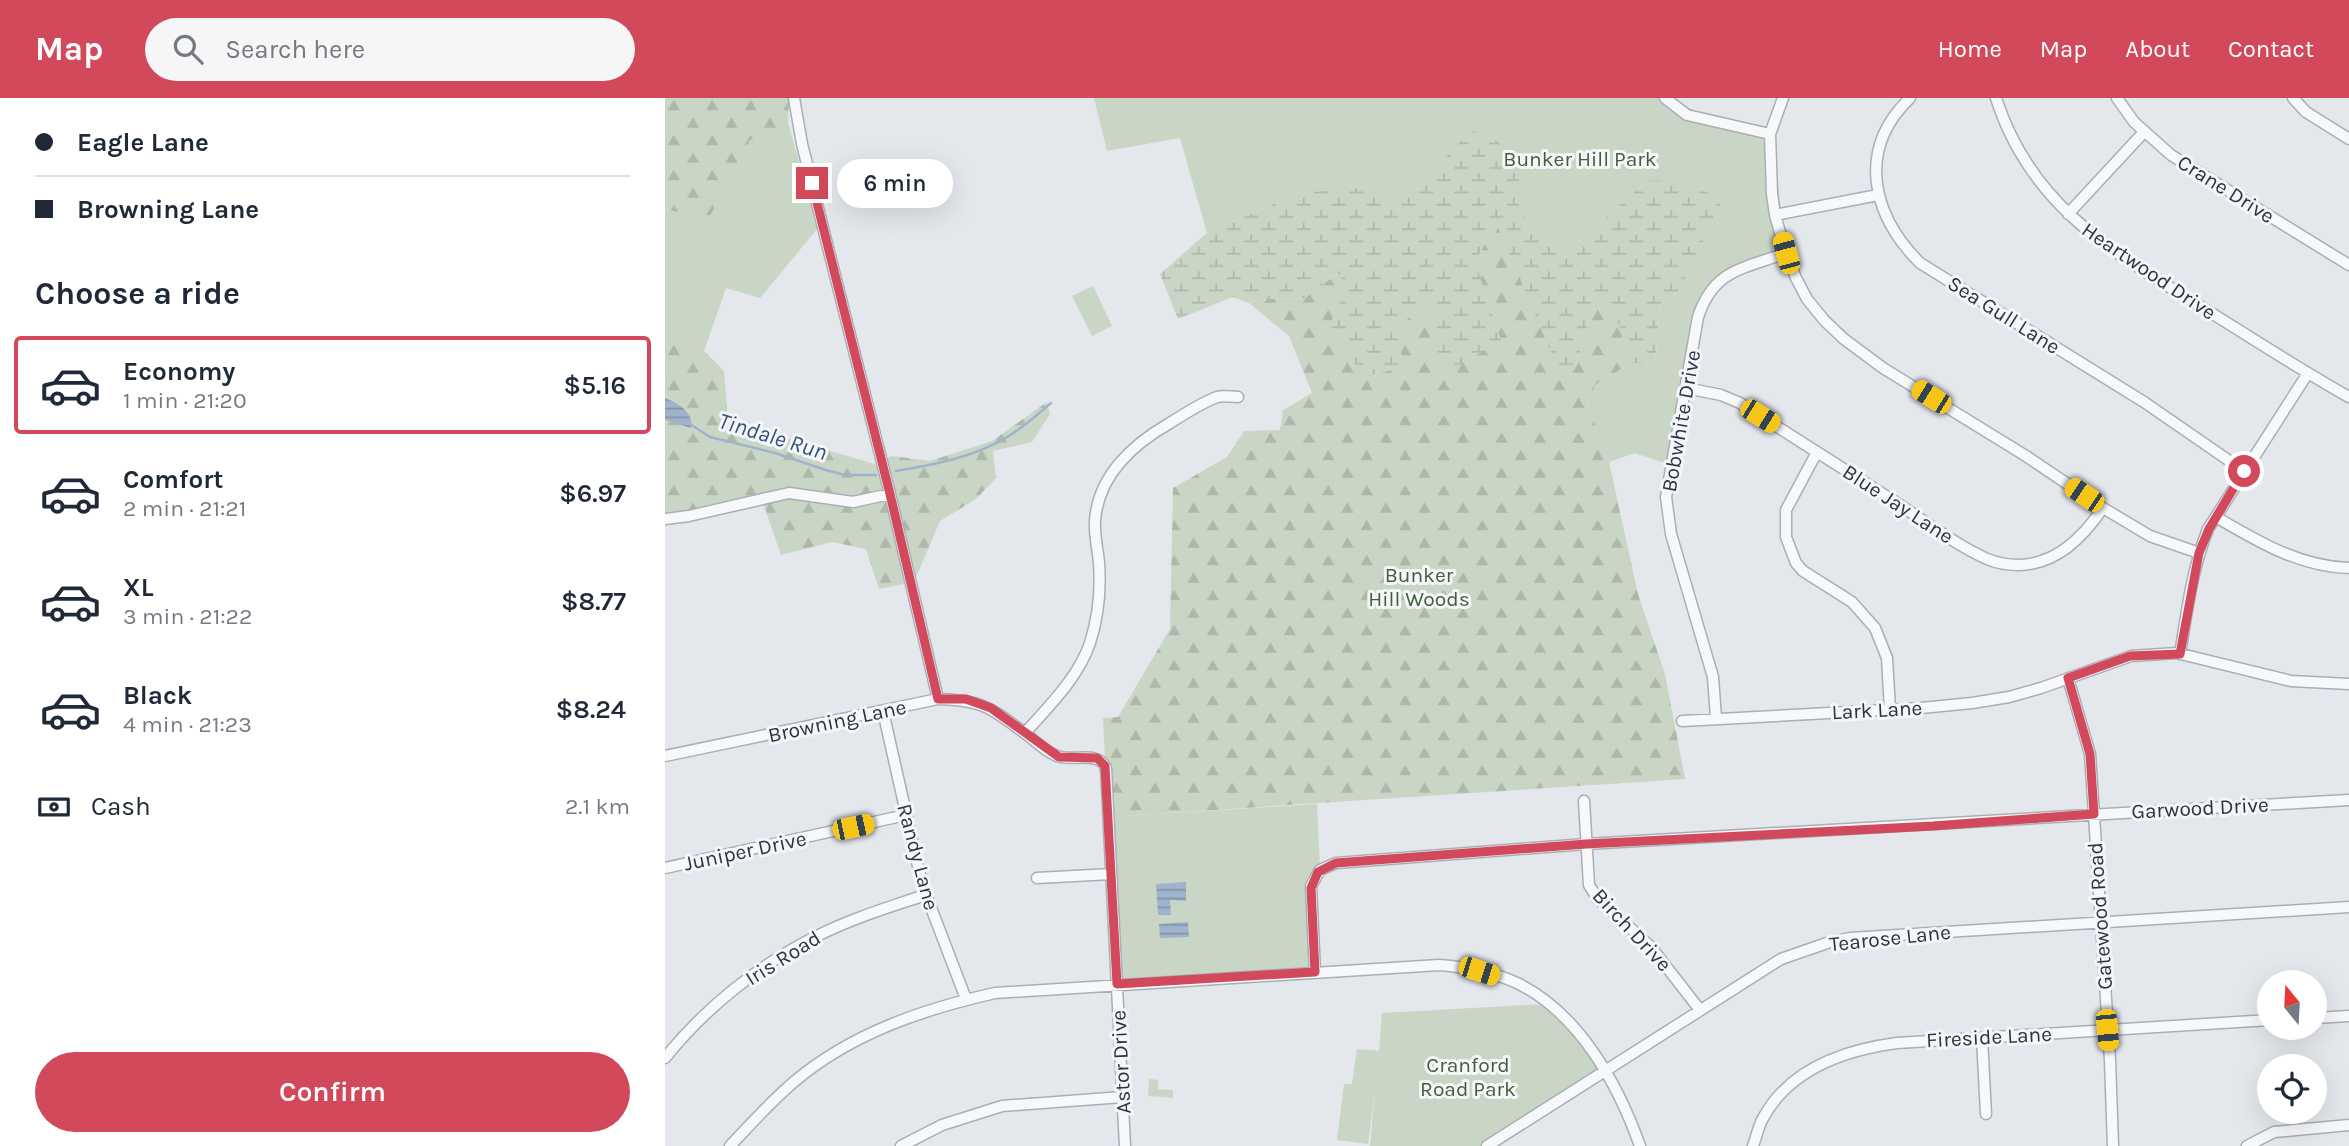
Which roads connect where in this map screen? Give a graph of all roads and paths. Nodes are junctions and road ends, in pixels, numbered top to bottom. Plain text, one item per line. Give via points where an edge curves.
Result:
1 (794, 98) edge
2 (1665, 98) edge
3 (1783, 98) edge
4 (1910, 98) edge
5 (1996, 98) edge
6 (2117, 98) edge
7 (2293, 98) edge
8 (2144, 132) junction
9 (1770, 134) junction
10 (2349, 139) edge
11 (1878, 195) junction
12 (2068, 214) junction
13 (1775, 215) junction
14 (1786, 253) junction
15 (2349, 265) edge
16 (2308, 373) junction
17 (1686, 388) junction
18 (1238, 397) dead end
19 (2349, 397) edge
20 (1817, 452) junction
21 (2244, 471) junction
22 (890, 494) junction
23 (2103, 508) junction
24 (2216, 517) junction
25 (665, 519) edge
26 (2199, 553) junction
27 (2349, 568) edge
28 (2180, 654) junction
29 (2068, 678) junction
30 (2349, 684) edge
31 (938, 699) junction
32 (1890, 710) junction
33 (883, 711) junction
34 (1716, 718) junction
35 (1682, 721) dead end
36 (1025, 733) junction
37 (665, 756) edge
38 (1106, 768) joint
39 (2349, 800) edge
40 (1584, 801) dead end
41 (2094, 814) junction
42 (906, 815) junction
43 (1586, 844) junction
44 (665, 868) edge
45 (1111, 874) junction
46 (1037, 878) dead end
47 (925, 895) junction
48 (2349, 908) edge
49 (2100, 922) junction
50 (1315, 972) junction
51 (1117, 984) junction
52 (966, 999) junction
53 (1700, 1010) junction
54 (2349, 1016) edge
55 (2327, 1017) edge
56 (2257, 1021) edge
57 (2107, 1030) junction
58 (1982, 1038) junction
59 (665, 1058) edge
60 (1606, 1071) junction
61 (1122, 1097) junction
62 (1986, 1114) dead end
63 (2349, 1125) edge
64 (730, 1146) edge
65 (901, 1146) edge
66 (1125, 1146) edge
67 (1487, 1146) edge
68 (1640, 1146) edge
69 (1753, 1146) edge
70 (2113, 1146) edge
71 (2247, 1146) edge

1 - 22 street
2 - 9 street via 1688,115
3 - 9 street
4 - 11 street, Sea Gull Lane via 1881,143
5 - 12 street, Heartwood Drive via 2024,162
6 - 8 street, Crane Drive
7 - 10 street via 2306,112
8 - 12 street
8 - 15 street, Crane Drive via 2171,155
9 - 13 street
11 - 13 street
11 - 21 street, Sea Gull Lane via 1896,236 1920,263 2144,402
12 - 16 street, Heartwood Drive via 2153,277
13 - 14 street
14 - 17 street, Bobwhite Drive via 1725,275 1714,285 1698,317
14 - 23 street via 1807,299 1844,340
16 - 19 street, Heartwood Drive
16 - 21 street
17 - 20 street, Blue Jay Lane via 1740,403
17 - 34 street, Bobwhite Drive via 1666,497 1671,534 1713,677
18 - 36 street via 1219,396 1168,424 1133,447 1114,469 1095,521 1099,603 1090,644 1059,695
20 - 23 street, Blue Jay Lane via 1936,529 2003,564 2031,564 2053,557 2070,547
20 - 32 street via 1786,510 1786,537 1803,571 1852,602 1875,628 1887,658
21 - 24 street
22 - 25 street via 853,502 789,492
22 - 31 street
23 - 26 street via 2150,536
24 - 26 street
24 - 27 street via 2285,554 2318,565
26 - 28 street
28 - 29 street via 2130,656
28 - 30 street via 2291,681
29 - 32 street, Lark Lane via 2009,697
29 - 41 street, Gatewood Road via 2090,754
31 - 33 street, Browning Lane
31 - 36 street, Browning Lane via 966,699 991,708
32 - 34 street, Lark Lane
33 - 37 street, Browning Lane
33 - 42 street, Randy Lane
34 - 35 street, Lark Lane
36 - 38 street, Browning Lane via 1059,757 1097,758
38 - 45 street, Astor Drive
39 - 41 street, Garwood Drive
40 - 43 street, Birch Drive
41 - 43 street, Garwood Drive
41 - 49 street, Gatewood Road
42 - 44 street, Juniper Drive
42 - 47 street, Randy Lane
43 - 50 street, Garwood Drive via 1326,866 1311,888
43 - 53 street, Birch Drive via 1589,885 1597,898 1651,947
45 - 46 street
45 - 51 street, Astor Drive
47 - 52 street, Randy Lane
47 - 59 street, Iris Road via 855,919 791,949 720,1001
48 - 49 street, Tearose Lane
49 - 53 street, Tearose Lane via 1830,942 1781,959
49 - 57 street, Gatewood Road
50 - 51 street
50 - 60 street via 1439,965 1515,982 1575,1029
51 - 52 street
51 - 61 street, Astor Drive
52 - 64 street via 914,1014 820,1062
53 - 60 street, Tearose Lane
54 - 55 street
56 - 57 street, Fireside Lane
57 - 58 street, Fireside Lane
57 - 70 street, Gatewood Road
58 - 62 street
58 - 69 street, Fireside Lane via 1867,1047 1828,1059 1791,1083 1776,1099 1761,1121
60 - 67 street, Tearose Lane
60 - 68 street
61 - 65 street via 1002,1106 942,1125
61 - 66 street, Astor Drive
63 - 71 street via 2274,1132

